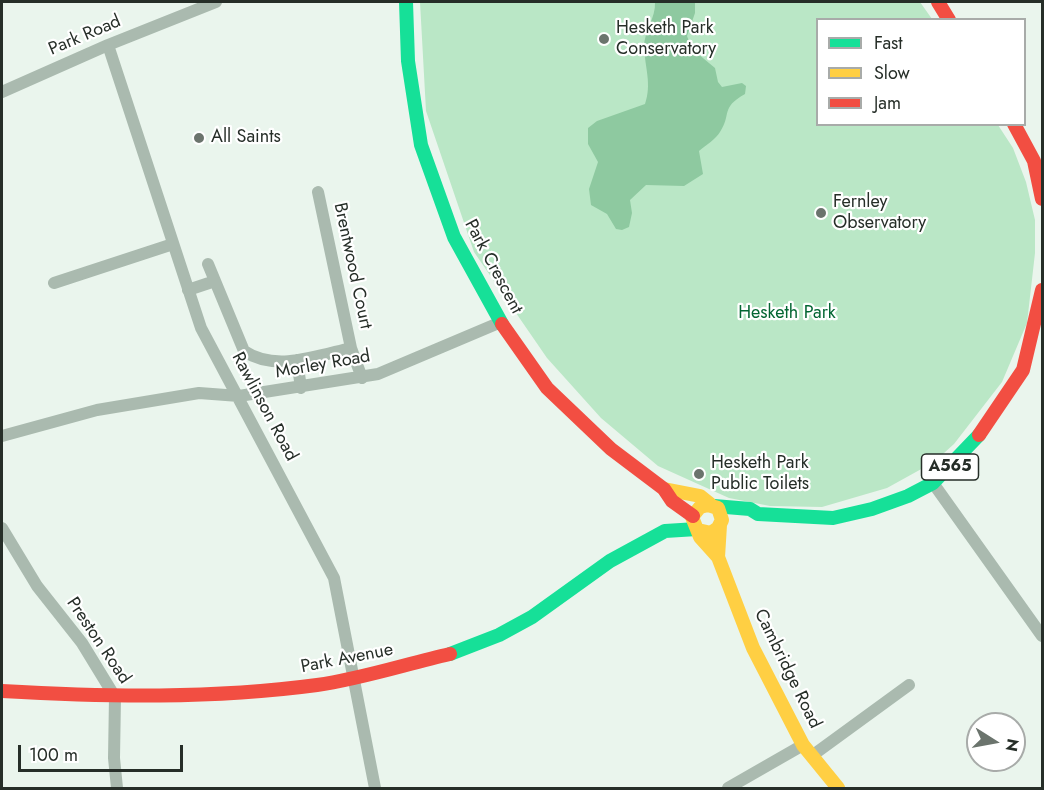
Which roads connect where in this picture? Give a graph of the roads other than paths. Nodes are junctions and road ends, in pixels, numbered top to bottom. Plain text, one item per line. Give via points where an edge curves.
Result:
1 (216, 2) edge
2 (406, 2) edge
3 (938, 2) edge
4 (949, 18) edge
5 (108, 45) junction
6 (2, 92) edge
7 (1015, 126) edge
8 (318, 192) dead end
9 (1042, 192) edge
10 (173, 244) junction
11 (208, 264) dead end
12 (215, 280) junction
13 (54, 283) dead end
14 (188, 290) junction
15 (1042, 290) edge
16 (501, 322) junction
17 (351, 348) junction
18 (297, 360) junction
19 (362, 378) junction
20 (301, 388) junction
21 (238, 396) junction
22 (2, 436) edge
23 (933, 483) junction
24 (664, 489) junction
25 (712, 505) junction
26 (758, 514) junction
27 (696, 523) junction
28 (721, 525) junction
29 (2, 528) edge
30 (718, 557) junction
31 (1042, 636) edge
32 (355, 677) junction
33 (909, 685) dead end
34 (2, 691) edge
35 (115, 697) junction
36 (808, 750) junction
37 (117, 789) edge
38 (375, 789) edge
39 (728, 789) edge
40 (838, 789) edge

1 - 5 street, Park Road
2 - 16 main road, Park Crescent via 408,61 421,145 454,237
3 - 4 main road
5 - 6 street, Park Road
5 - 10 street, Rawlinson Road
7 - 9 main road via 1034,161
8 - 17 street, Brentwood Court
10 - 13 street
10 - 14 street, Rawlinson Road
11 - 12 street, Brentwood Court
12 - 14 street
12 - 18 street, Brentwood Court via 244,351 263,360
14 - 21 street, Rawlinson Road via 201,328
15 - 23 main road, Park Crescent / A565 via 1023,370 978,436
16 - 19 street, Morley Road
16 - 24 main road, Park Crescent via 547,388 611,449
17 - 18 street, Brentwood Court
17 - 19 street, Brentwood Court
18 - 20 street
19 - 20 street, Morley Road
20 - 21 street, Morley Road
21 - 22 street, Morley Road via 200,393 97,411
21 - 32 street, Rawlinson Road via 334,578
23 - 26 main road, Park Crescent / A565 via 881,505 833,518
23 - 31 street
24 - 25 main road, Park Crescent via 700,496
24 - 27 main road, Park Crescent
25 - 26 main road, Park Crescent / A565 via 750,509
25 - 27 main road via 701,505
25 - 28 main road via 722,516
26 - 28 main road, Park Crescent / A565
27 - 28 main road, A565 via 711,533
27 - 30 main road, Cambridge Road via 709,550
27 - 32 main road, Park Avenue via 665,531 610,561 532,617 499,635 460,651
28 - 30 main road, Cambridge Road
29 - 35 street, Preston Road
30 - 36 main road, Cambridge Road via 753,648
32 - 35 main road, Park Avenue via 251,691
32 - 38 street, Rawlinson Road
33 - 36 street
34 - 35 main road, Park Avenue
35 - 37 street, Preston Road
36 - 39 street
36 - 40 main road, Cambridge Road

